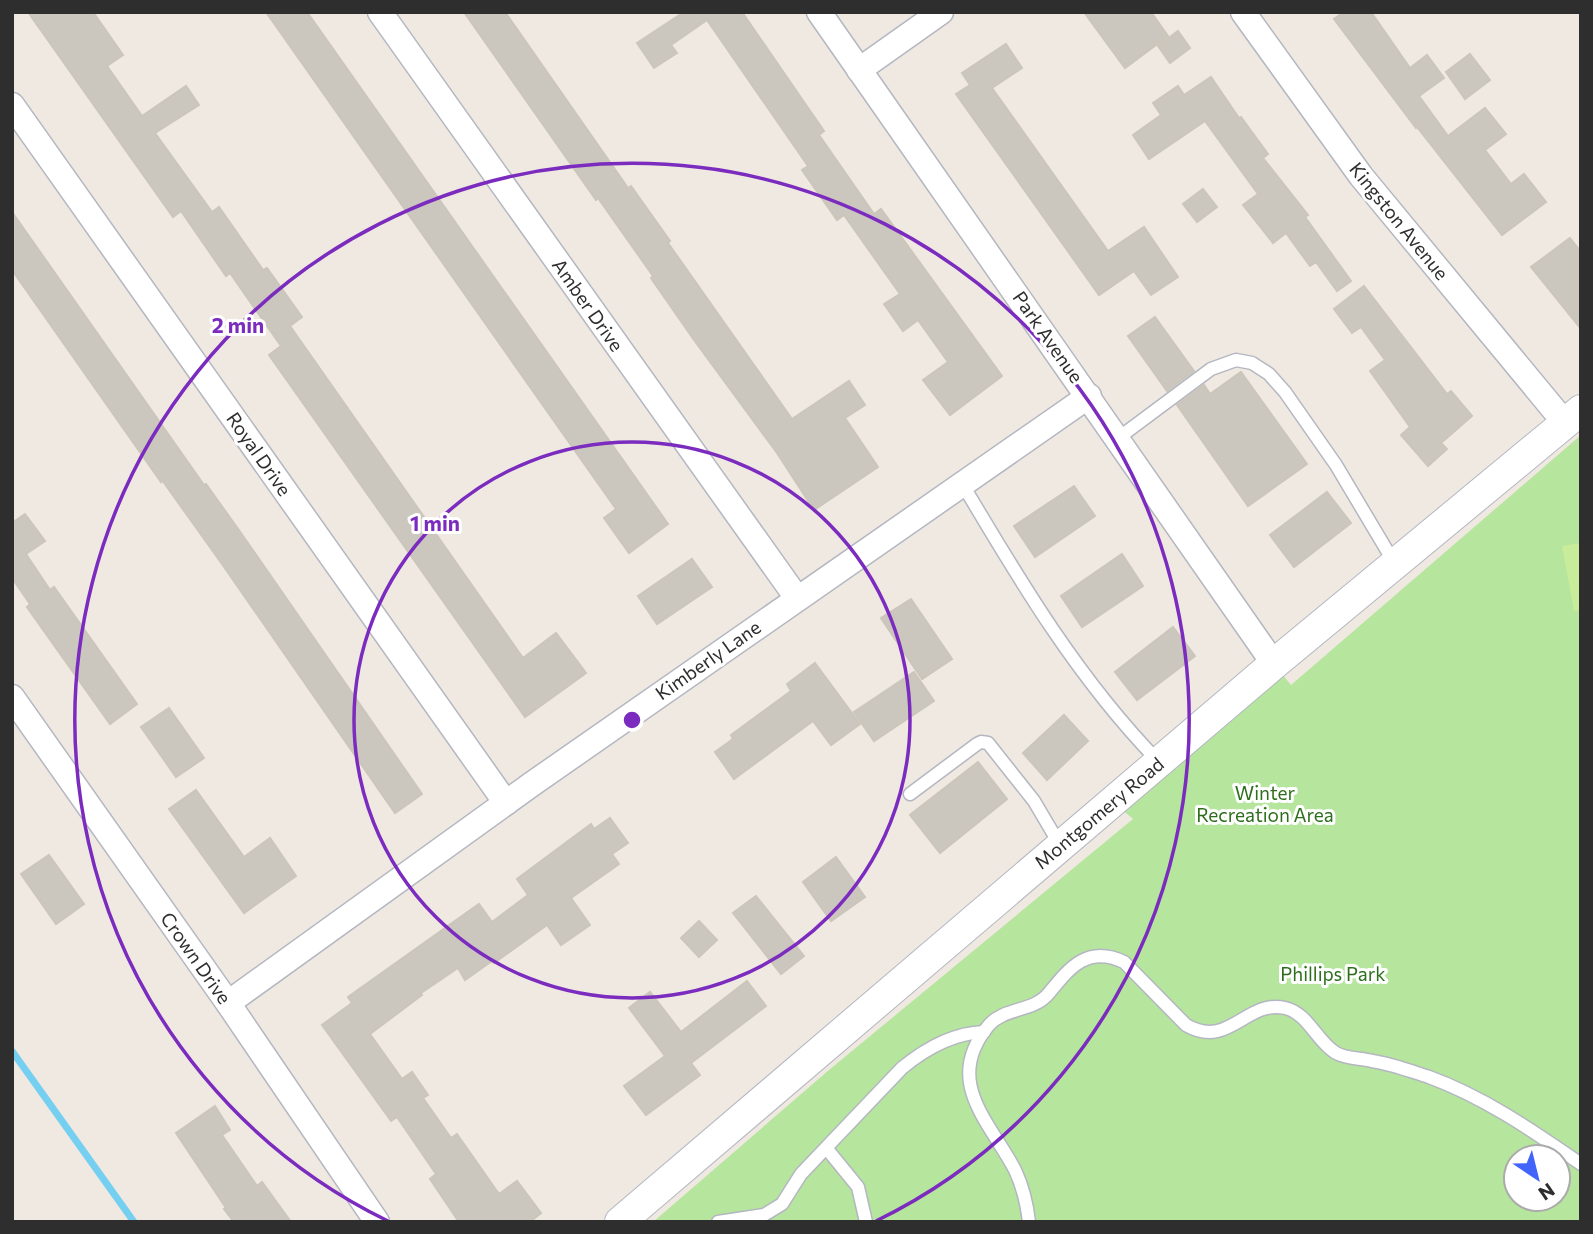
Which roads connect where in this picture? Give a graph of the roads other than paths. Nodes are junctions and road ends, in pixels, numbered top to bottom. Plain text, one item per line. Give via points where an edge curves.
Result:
1 (380, 12) edge
2 (819, 12) edge
3 (941, 12) edge
4 (1243, 12) edge
5 (859, 70) junction
6 (12, 105) edge
7 (1089, 396) junction
8 (1573, 416) edge
9 (1117, 439) junction
10 (962, 485) junction
11 (1395, 564) junction
12 (797, 598) junction
13 (1274, 664) junction
14 (12, 697) edge
15 (1159, 762) junction
16 (910, 794) dead end
17 (506, 803) junction
18 (1060, 846) junction
19 (228, 1003) junction
20 (984, 1032) junction
21 (827, 1149) junction
22 (1581, 1164) edge
23 (377, 1222) edge
24 (620, 1222) edge
25 (718, 1222) edge
26 (866, 1222) edge
27 (1028, 1222) edge

1 - 12 street, Amber Drive
2 - 5 street, Park Avenue
3 - 5 street
4 - 8 street, Kingston Avenue via 1361,176
5 - 7 street, Park Avenue
6 - 17 street, Royal Drive
7 - 9 street, Park Avenue
7 - 10 street, Kimberly Lane
8 - 11 street, Montgomery Road
9 - 11 lane via 1211,369 1236,360 1252,363 1285,392 1336,465
9 - 13 street, Park Avenue
10 - 12 street, Kimberly Lane
10 - 15 lane via 1016,576 1096,691
11 - 13 street, Montgomery Road
12 - 17 street, Kimberly Lane
13 - 15 street, Montgomery Road
14 - 19 street, Crown Drive
15 - 18 street, Montgomery Road
16 - 18 lane via 977,744 988,743 1034,801
17 - 19 street, Kimberly Lane
18 - 24 street, Montgomery Road
19 - 23 street, Crown Drive
20 - 21 lane via 970,1032 919,1054
20 - 22 lane via 1002,1015 1045,998 1079,962 1096,956 1115,958 1194,1030 1215,1032 1269,1007 1288,1009 1336,1053 1393,1066 1461,1090
20 - 27 lane via 972,1060 971,1092 1019,1180
21 - 25 lane via 774,1210
21 - 26 lane via 858,1187

